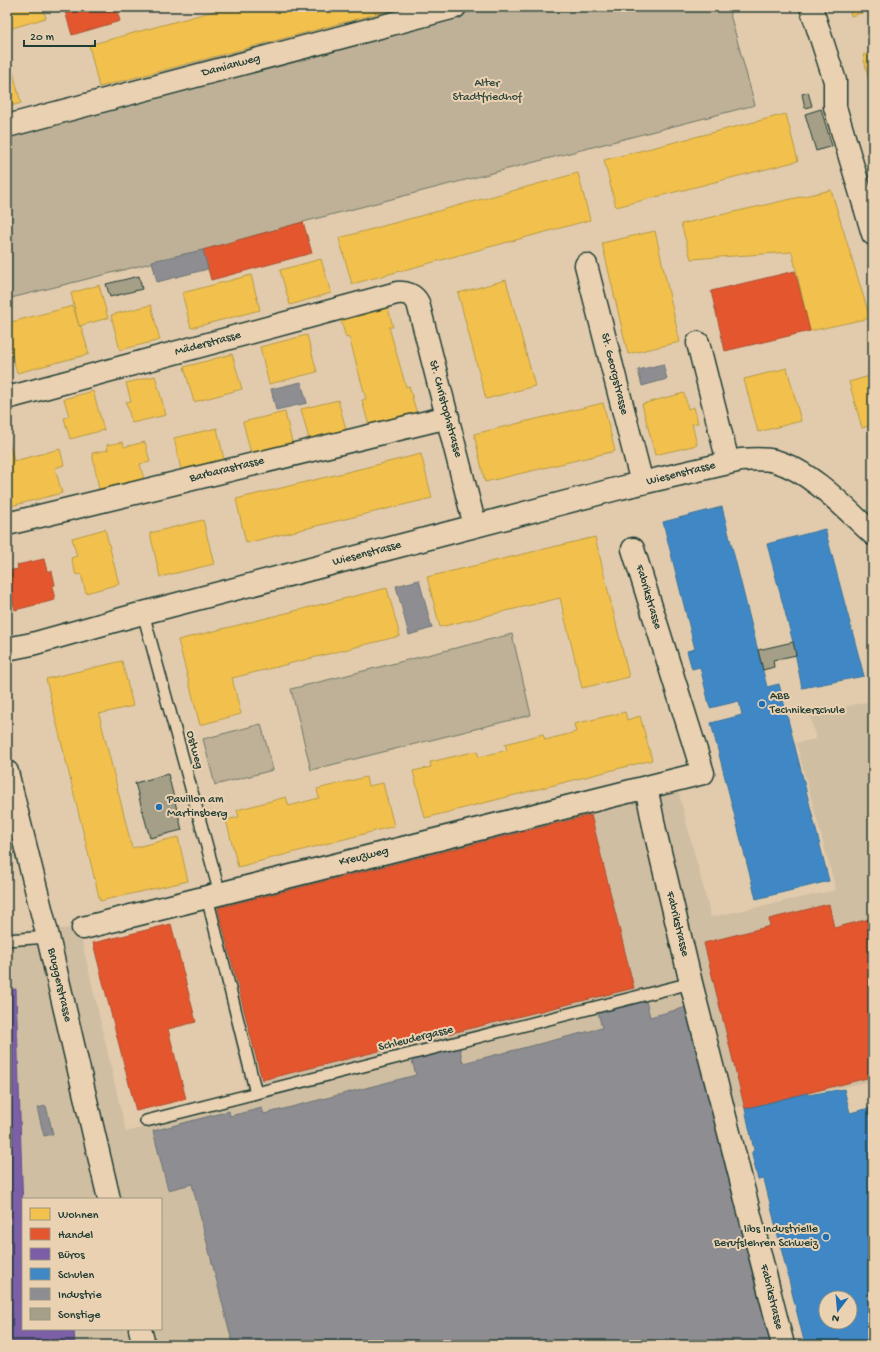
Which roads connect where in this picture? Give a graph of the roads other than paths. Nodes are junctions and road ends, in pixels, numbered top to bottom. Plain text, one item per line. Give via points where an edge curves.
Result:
1 (455, 7) edge
2 (811, 7) edge
3 (7, 126) edge
4 (873, 234) edge
5 (586, 265) dead end
6 (410, 294) joint
7 (698, 343) dead end
8 (7, 398) edge
9 (448, 417) junction
10 (728, 462) junction
11 (642, 483) junction
12 (7, 524) edge
13 (475, 526) junction
14 (873, 534) edge
15 (633, 550) dead end
16 (143, 613) junction
17 (7, 649) edge
18 (7, 772) edge
19 (645, 788) junction
20 (213, 895) junction
21 (83, 928) dead end
22 (48, 937) junction
23 (7, 940) edge
24 (691, 983) junction
25 (256, 1093) junction
26 (146, 1121) dead end
27 (109, 1198) edge
28 (140, 1330) edge
29 (144, 1345) edge
30 (783, 1345) edge

1 - 3 street, Damianweg
2 - 4 street via 835,81 834,107
5 - 11 street, St. Georgstrasse
6 - 8 street, Mäderstrasse via 397,293
6 - 9 street, St. Christophstrasse via 418,303
7 - 10 street, Wiesenstrasse
9 - 12 street, Barbarastrasse
9 - 13 street, St. Christophstrasse
10 - 11 street, Wiesenstrasse
10 - 14 street, Wiesenstrasse via 752,459 774,461 797,470
11 - 13 street, Wiesenstrasse
13 - 16 street, Wiesenstrasse
15 - 19 street, Fabrikstrasse via 703,773
16 - 17 street, Wiesenstrasse
16 - 20 lane, Ostweg
18 - 22 street, Bruggerstrasse
19 - 20 street, Kreuzweg
19 - 24 street, Fabrikstrasse
20 - 21 street, Kreuzweg
20 - 25 lane, Ostweg
22 - 23 lane
22 - 27 street, Bruggerstrasse
24 - 25 lane, Schleudergasse
24 - 30 street, Fabrikstrasse
25 - 26 lane, Schleudergasse
28 - 29 street

